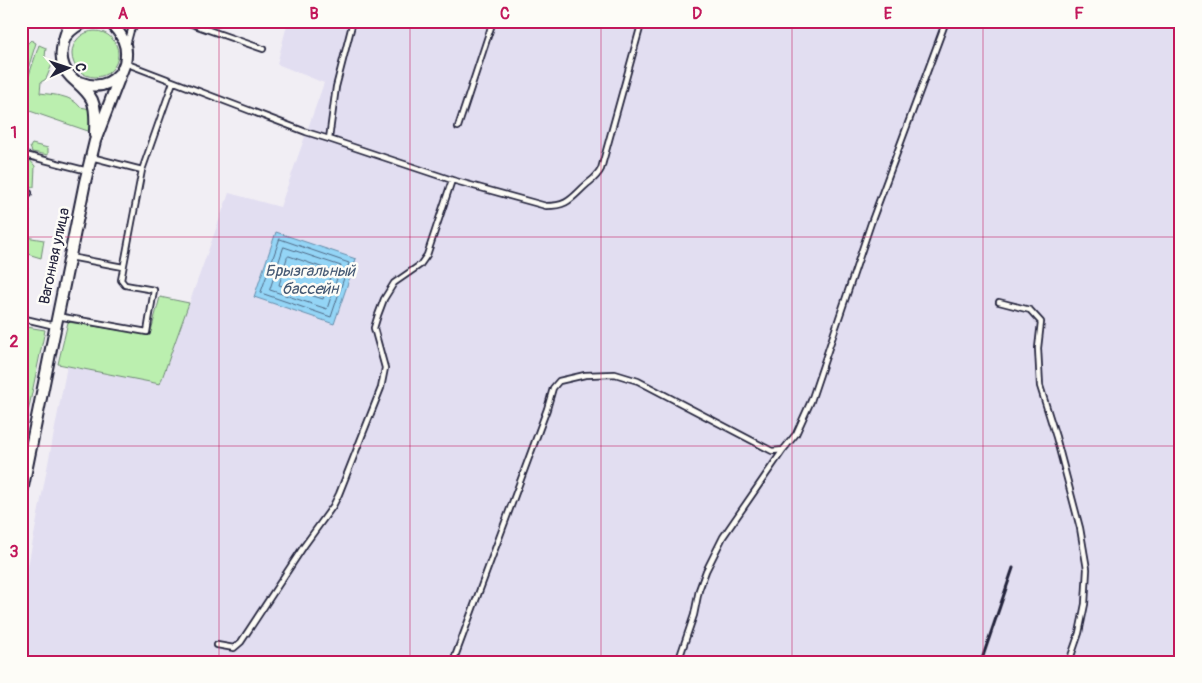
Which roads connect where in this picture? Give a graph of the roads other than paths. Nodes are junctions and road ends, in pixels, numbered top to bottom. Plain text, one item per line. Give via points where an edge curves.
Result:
1 (70, 21) edge
2 (87, 21) edge
3 (101, 21) edge
4 (109, 21) edge
5 (140, 21) edge
6 (183, 21) edge
7 (353, 21) edge
8 (492, 21) edge
9 (642, 21) edge
10 (946, 21) edge
11 (117, 29) junction
12 (64, 39) junction
13 (126, 46) junction
14 (263, 48) dead end
15 (123, 67) junction
16 (79, 82) junction
17 (173, 82) junction
18 (458, 127) dead end
19 (329, 139) junction
20 (95, 141) junction
21 (21, 154) edge
22 (91, 157) junction
23 (142, 170) junction
24 (88, 171) junction
25 (452, 180) junction
26 (21, 192) edge
27 (29, 193) dead end
28 (69, 257) junction
29 (123, 267) junction
30 (999, 302) dead end
31 (21, 318) edge
32 (56, 321) junction
33 (783, 450) junction
34 (21, 496) edge
35 (217, 645) dead end
36 (1181, 648) edge
37 (452, 662) edge
38 (678, 662) edge
39 (1069, 662) edge
40 (1176, 662) edge

1 - 12 street
2 - 12 street via 78,24
3 - 11 street
4 - 11 street
5 - 13 lane via 131,30
6 - 14 lane
7 - 19 lane via 336,87
8 - 18 lane
9 - 25 lane via 601,170 597,178 575,198 566,204 546,206
10 - 33 lane via 871,223 811,401 796,434
11 - 13 street
12 - 16 street via 61,49 64,68
13 - 15 street
15 - 16 street via 107,84 88,86
15 - 17 lane
15 - 20 street
16 - 20 street via 95,109
17 - 19 lane
17 - 23 lane
19 - 25 lane
20 - 22 street, Вагонная улица
21 - 24 lane
22 - 23 lane
22 - 24 street, Вагонная улица
23 - 29 lane
24 - 28 street, Вагонная улица
25 - 35 lane via 427,255 420,265 394,283 378,315 374,328 385,368 381,388 340,494 241,642 234,648
26 - 27 lane
28 - 29 lane
28 - 32 street, Вагонная улица
29 - 32 lane via 121,280 125,285 154,290 147,332
30 - 39 lane via 1030,310 1041,322 1038,348 1040,386 1080,528 1087,569 1085,604
31 - 32 lane
32 - 34 street, Вагонная улица
33 - 37 lane via 772,451 638,381 615,374 585,375 559,381 553,388
33 - 38 lane via 723,537 706,571
36 - 40 lane

